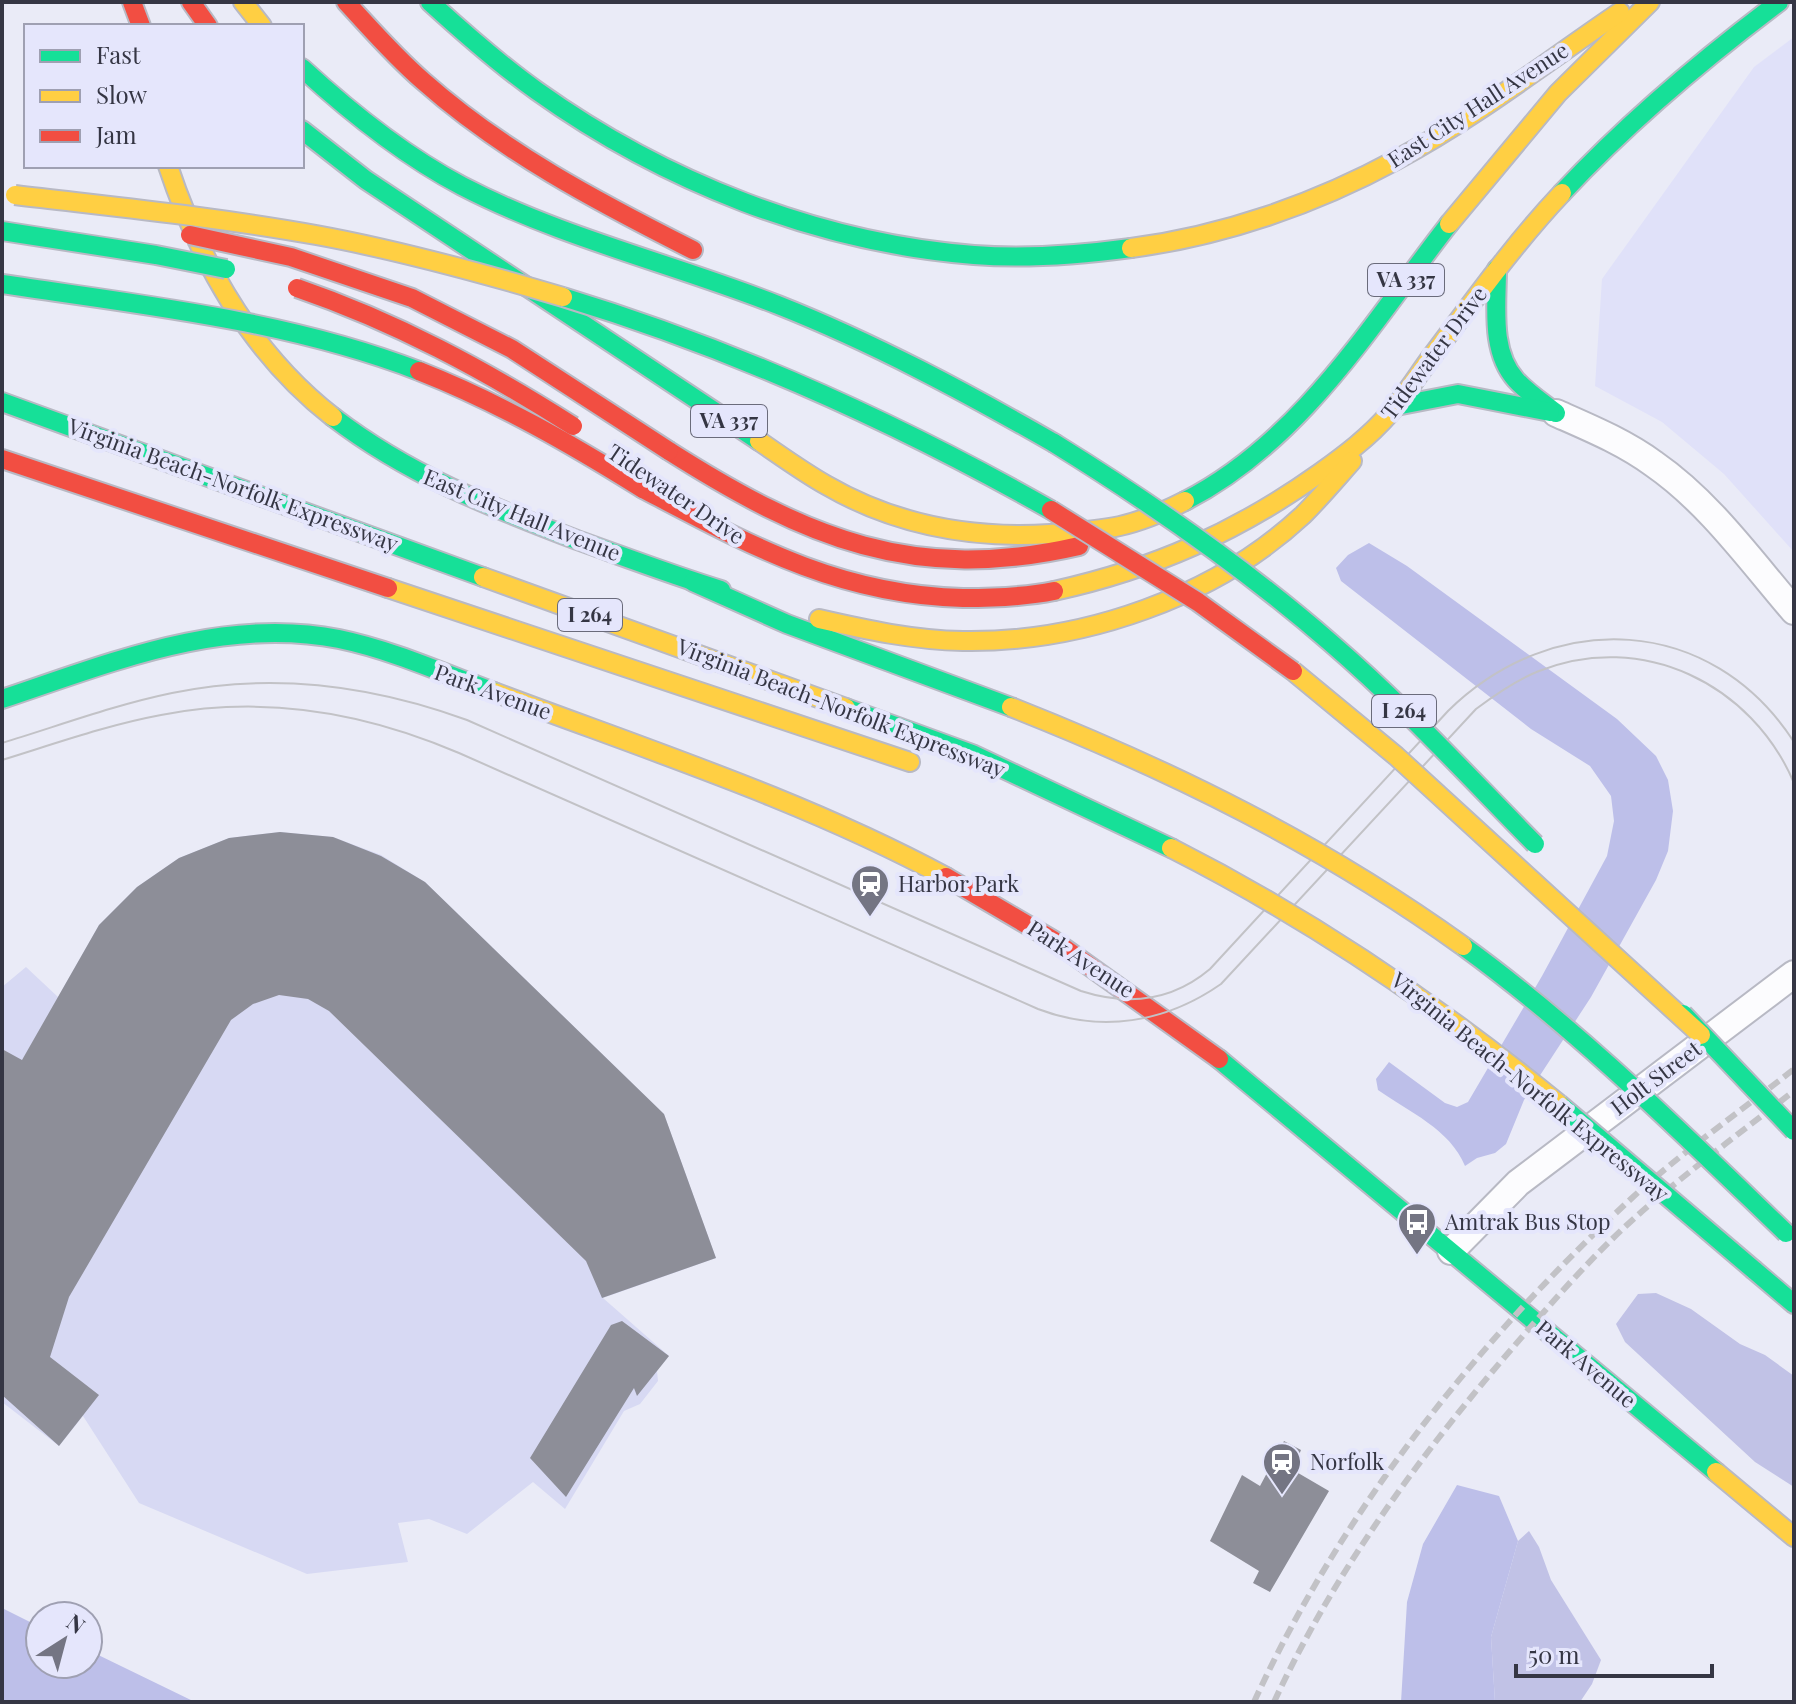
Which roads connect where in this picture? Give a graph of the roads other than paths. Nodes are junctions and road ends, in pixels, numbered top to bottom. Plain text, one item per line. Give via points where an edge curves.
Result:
1 (132, 2) edge
2 (142, 2) edge
3 (191, 2) edge
4 (243, 2) edge
5 (346, 2) edge
6 (430, 2) edge
7 (1636, 2) edge
8 (1650, 2) edge
9 (1779, 2) edge
10 (141, 24) edge
11 (142, 24) edge
12 (207, 24) edge
13 (260, 24) edge
14 (304, 70) edge
15 (304, 132) edge
16 (169, 168) edge
17 (8, 194) edge
18 (2, 231) edge
19 (1497, 269) junction
20 (246, 274) dead end
21 (2, 284) edge
22 (286, 284) dead end
23 (838, 331) junction
24 (2, 402) edge
25 (1396, 406) junction
26 (1556, 413) junction
27 (1381, 424) junction
28 (2, 459) edge
29 (647, 483) junction
30 (1136, 524) junction
31 (693, 582) junction
32 (1794, 611) edge
33 (2, 699) edge
34 (932, 770) dead end
35 (1037, 804) dead end
36 (1171, 848) junction
37 (1550, 858) dead end
38 (1610, 928) dead end
39 (1794, 974) edge
40 (1701, 1035) junction
41 (1794, 1131) edge
42 (1790, 1236) edge
43 (1451, 1251) junction
44 (1794, 1304) edge
45 (1794, 1537) edge

1 - 10 main road
2 - 11 main road
3 - 12 main road
4 - 13 main road
5 - 23 main road via 408,69 506,148
6 - 7 main road, East City Hall Avenue via 489,57 569,114 697,183 784,215 920,249 1047,255 1190,237 1276,212 1363,177 1440,134
8 - 30 main road, Tidewater Drive / VA 337 via 1531,122 1292,423 1236,471
9 - 19 main road, Tidewater Drive / VA 337 via 1689,70 1625,128
14 - 23 main road, I 264 via 354,114 462,186 530,217
15 - 30 main road, VA 337 via 366,180 853,500 906,520 1004,536
16 - 31 main road, East City Hall Avenue via 207,262 244,321 282,371 352,433 466,497
17 - 30 main road, Tidewater Drive, bridge via 276,253 391,290 486,334 750,501 853,544 965,561 1020,558 1091,543
17 - 40 main road, bridge via 305,233 497,277 730,354 905,430 1113,545 1308,681 1415,771
18 - 20 main road, bridge
19 - 25 main road, Tidewater Drive / VA 337
19 - 26 main road via 1499,337 1506,366
21 - 29 main road, VA 337, bridge via 241,322 370,355 494,404
22 - 29 main road, Tidewater Drive, bridge via 374,315 479,367
23 - 37 main road, I 264, bridge via 967,393 1176,522 1330,643
24 - 36 main road, Virginia Beach-Norfolk Expressway / I 264 via 972,754
25 - 26 main road via 1458,394
25 - 27 main road, Tidewater Drive / VA 337
26 - 32 street via 1656,464 1718,524
27 - 29 main road, Tidewater Drive / VA 337 via 1294,491 1225,534 1116,577 1039,595 957,598 874,589 794,564 718,528
27 - 31 main road via 1305,514 1234,569 1178,597 1079,628 995,640 882,634
28 - 34 main road
31 - 42 main road, bridge via 787,624 1149,762 1245,808 1348,867 1428,920 1577,1036
33 - 43 main road, Park Avenue via 197,639 298,632 368,646 732,781 917,861 1083,959 1234,1070
35 - 36 main road
36 - 44 main road, Virginia Beach-Norfolk Expressway / I 264, bridge via 1296,915 1392,976 1572,1115
38 - 40 main road, bridge
39 - 43 street, Holt Street via 1518,1183
40 - 41 main road, bridge
43 - 45 main road, Park Avenue

